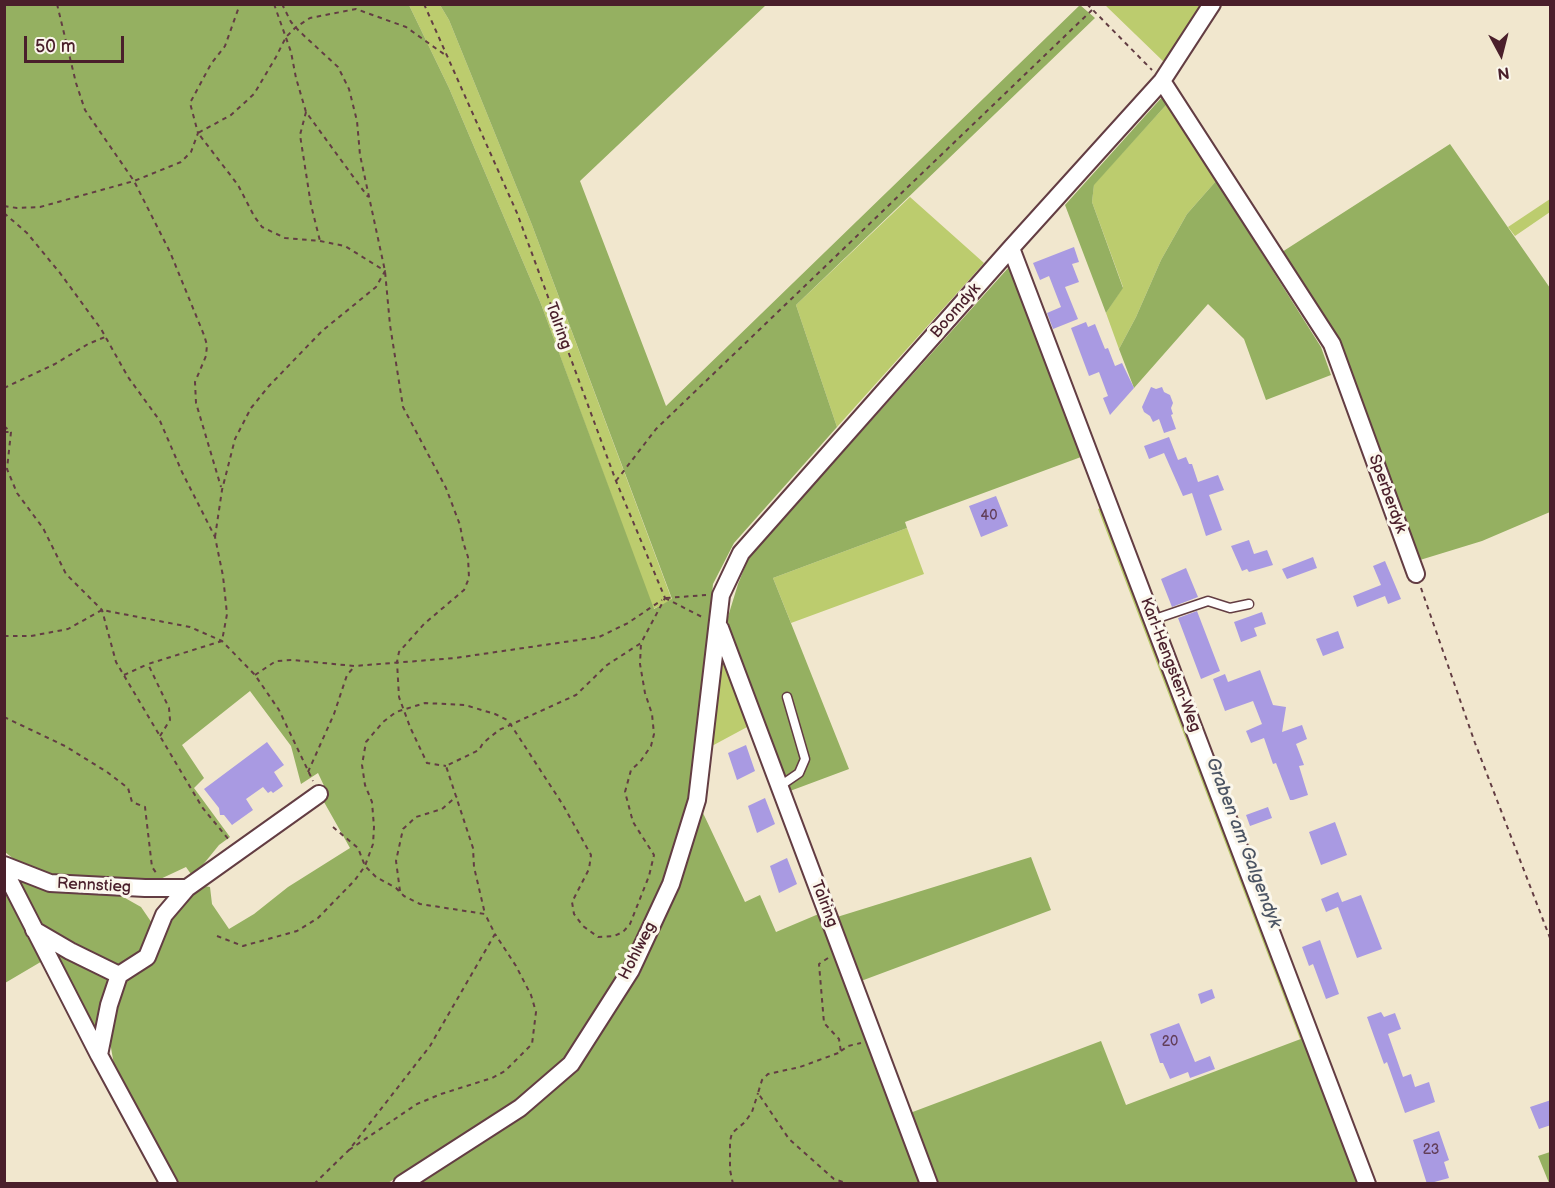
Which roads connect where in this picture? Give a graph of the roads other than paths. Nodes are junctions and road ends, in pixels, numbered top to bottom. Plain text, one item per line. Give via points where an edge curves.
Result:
1 (1212, 4) edge
2 (1162, 81) junction
3 (1011, 248) junction
4 (1416, 574) road end
5 (1250, 604) dead end
6 (1152, 620) junction
7 (718, 624) junction
8 (787, 697) dead end
9 (780, 786) junction
10 (319, 794) dead end
11 (4, 865) edge
12 (4, 870) edge
13 (187, 888) junction
14 (33, 929) junction
15 (119, 975) junction
16 (99, 1055) junction
17 (169, 1184) edge
18 (402, 1184) edge
19 (929, 1184) edge
20 (1367, 1184) edge

1 - 2 street, Boomdyk
2 - 3 street, Boomdyk
2 - 4 street, Sperberdyk via 1332,344
3 - 6 street, Karl-Hengsten-Weg
3 - 7 street, Boomdyk via 741,554 721,595
5 - 6 lane via 1230,608 1208,601
6 - 20 street, Karl-Hengsten-Weg
7 - 9 street, Talring
7 - 18 street, Hohlweg via 697,800 671,884 631,970 571,1064 520,1108
8 - 9 lane via 805,759 799,773
9 - 19 street, Talring
10 - 13 street
11 - 13 street, Rennstieg via 50,884
12 - 14 street
13 - 15 street via 164,915 147,957
14 - 15 street
14 - 16 street
15 - 16 street
16 - 17 street

